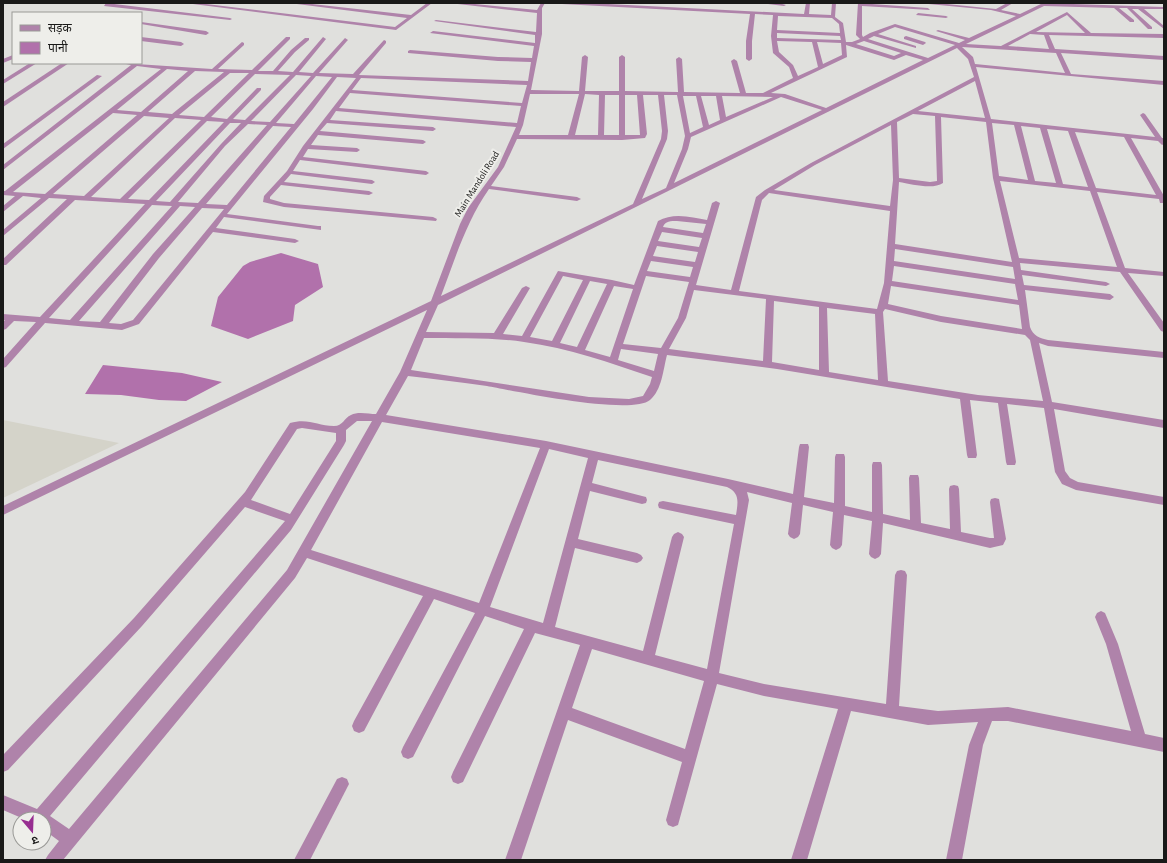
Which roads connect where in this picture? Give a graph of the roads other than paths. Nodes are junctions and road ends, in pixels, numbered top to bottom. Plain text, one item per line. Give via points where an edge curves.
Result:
1 (109, 3) edge
2 (187, 3) edge
3 (291, 3) edge
4 (320, 3) edge
5 (430, 3) edge
6 (450, 3) edge
7 (543, 3) edge
8 (562, 3) edge
9 (763, 3) edge
10 (808, 3) edge
11 (834, 3) edge
12 (920, 3) edge
13 (1011, 3) edge
14 (1086, 3) edge
15 (1119, 3) edge
16 (1154, 3) edge
17 (784, 4) edge
18 (895, 4) edge
19 (1045, 4) edge
20 (860, 5) edge
21 (315, 6) junction
22 (1128, 6) edge
23 (1078, 7) junction
24 (1141, 7) edge
25 (1115, 8) junction
26 (1164, 8) edge
27 (1158, 9) junction
28 (309, 10) dead end
29 (997, 10) junction
30 (951, 11) dead end
31 (541, 12) junction
32 (894, 12) junction
33 (304, 13) dead end
34 (753, 13) junction
35 (776, 14) junction
36 (783, 14) junction
37 (1164, 14) edge
38 (806, 16) junction
39 (1021, 16) junction
40 (298, 17) junction
41 (412, 17) junction
42 (833, 17) junction
43 (946, 17) dead end
44 (895, 18) dead end
45 (230, 19) dead end
46 (436, 21) dead end
47 (1132, 22) dead end
48 (142, 23) edge
49 (895, 25) junction
50 (1150, 28) dead end
51 (1164, 28) edge
52 (882, 30) junction
53 (935, 30) dead end
54 (774, 31) junction
55 (206, 33) dead end
56 (433, 33) dead end
57 (1046, 33) junction
58 (539, 34) junction
59 (872, 34) junction
60 (1089, 34) junction
61 (842, 35) junction
62 (1164, 36) edge
63 (288, 38) dead end
64 (142, 39) edge
65 (307, 39) dead end
66 (324, 39) dead end
67 (775, 39) junction
68 (862, 39) junction
69 (345, 40) dead end
70 (970, 40) junction
71 (814, 41) junction
72 (1030, 41) junction
73 (384, 42) dead end
74 (844, 43) junction
75 (923, 43) dead end
76 (181, 44) dead end
77 (242, 44) dead end
78 (850, 44) junction
79 (959, 45) junction
80 (537, 46) junction
81 (914, 47) dead end
82 (1001, 48) junction
83 (410, 52) dead end
84 (1056, 52) junction
85 (906, 53) junction
86 (585, 57) dead end
87 (622, 58) dead end
88 (1164, 58) edge
89 (679, 59) dead end
90 (749, 59) dead end
91 (535, 60) junction
92 (928, 60) junction
93 (734, 61) dead end
94 (32, 64) edge
95 (64, 64) edge
96 (130, 64) edge
97 (135, 65) junction
98 (974, 65) junction
99 (165, 68) junction
100 (821, 68) junction
101 (193, 70) junction
102 (213, 70) junction
103 (229, 71) junction
104 (253, 72) junction
105 (274, 73) junction
106 (293, 74) junction
107 (314, 75) junction
108 (336, 75) junction
109 (1069, 75) junction
110 (99, 76) dead end
111 (358, 76) junction
112 (796, 78) junction
113 (976, 78) junction
114 (4, 80) edge
115 (530, 83) junction
116 (1164, 83) edge
117 (259, 89) dead end
118 (348, 91) junction
119 (528, 92) junction
120 (582, 92) junction
121 (623, 92) junction
122 (602, 93) junction
123 (640, 93) junction
124 (661, 93) junction
125 (680, 94) junction
126 (698, 94) junction
127 (719, 94) junction
128 (743, 94) junction
129 (765, 94) junction
130 (783, 95) junction
131 (3, 105) edge
132 (525, 105) junction
133 (335, 109) junction
134 (826, 110) junction
135 (110, 111) junction
136 (913, 112) junction
137 (142, 113) junction
138 (1144, 114) dead end
139 (175, 115) junction
140 (938, 115) junction
141 (207, 118) junction
142 (441, 118) junction
143 (229, 120) junction
144 (723, 120) junction
145 (246, 121) junction
146 (325, 121) junction
147 (989, 121) junction
148 (894, 122) junction
149 (1017, 124) junction
150 (270, 125) junction
151 (520, 125) junction
152 (296, 126) junction
153 (706, 127) junction
154 (1043, 127) junction
155 (433, 129) junction
156 (1071, 130) junction
157 (316, 132) junction
158 (688, 136) junction
159 (1126, 136) junction
160 (515, 137) junction
161 (571, 137) junction
162 (601, 138) junction
163 (622, 138) junction
164 (3, 140) edge
165 (1162, 140) edge
166 (13, 141) junction
167 (423, 142) junction
168 (1164, 146) edge
169 (305, 147) junction
170 (3, 148) edge
171 (357, 150) dead end
172 (416, 150) dead end
173 (297, 158) junction
174 (3, 168) edge
175 (289, 172) junction
176 (426, 173) dead end
177 (996, 178) junction
178 (896, 180) junction
179 (372, 182) dead end
180 (1032, 182) junction
181 (278, 183) junction
182 (1060, 186) junction
183 (487, 187) junction
184 (669, 188) junction
185 (1091, 190) junction
186 (767, 191) junction
187 (5, 193) edge
188 (369, 193) dead end
189 (22, 194) junction
190 (47, 196) junction
191 (74, 197) junction
192 (86, 198) junction
193 (577, 199) dead end
194 (1163, 199) edge
195 (122, 201) junction
196 (153, 202) junction
197 (176, 203) junction
198 (716, 203) dead end
199 (200, 205) junction
200 (636, 205) junction
201 (228, 207) junction
202 (893, 209) junction
203 (3, 210) edge
204 (222, 215) junction
205 (433, 219) dead end
206 (710, 223) junction
207 (318, 228) dead end
208 (210, 229) junction
209 (659, 229) junction
210 (3, 234) edge
211 (706, 236) junction
212 (295, 241) dead end
213 (654, 243) junction
214 (891, 246) junction
215 (702, 250) junction
216 (648, 258) junction
217 (890, 262) junction
218 (3, 263) edge
219 (698, 265) junction
220 (1017, 266) junction
221 (1122, 270) junction
222 (643, 273) junction
223 (1164, 274) edge
224 (588, 278) junction
225 (612, 282) junction
226 (888, 282) junction
227 (693, 284) junction
228 (1106, 284) dead end
229 (1020, 285) junction
230 (526, 288) dead end
231 (638, 288) junction
232 (735, 292) junction
233 (770, 297) junction
234 (1110, 297) dead end
235 (1022, 303) junction
236 (434, 304) junction
237 (823, 305) junction
238 (881, 309) junction
239 (7, 318) edge
240 (43, 321) junction
241 (72, 323) junction
242 (102, 326) junction
243 (3, 327) edge
244 (1164, 329) edge
245 (420, 335) junction
246 (497, 336) junction
247 (1031, 336) junction
248 (525, 339) junction
249 (555, 344) junction
250 (618, 346) junction
251 (580, 351) junction
252 (663, 352) junction
253 (1164, 355) edge
254 (613, 362) junction
255 (3, 365) edge
256 (767, 365) junction
257 (405, 372) junction
258 (824, 374) junction
259 (658, 375) junction
260 (883, 384) junction
261 (964, 396) junction
262 (1002, 401) junction
263 (1047, 405) junction
264 (380, 418) junction
265 (1164, 424) edge
266 (341, 430) junction
267 (546, 445) junction
268 (804, 447) dead end
269 (594, 455) junction
270 (972, 455) dead end
271 (840, 457) dead end
272 (1011, 462) dead end
273 (878, 465) dead end
274 (914, 478) dead end
275 (586, 486) junction
276 (737, 486) junction
277 (954, 489) dead end
278 (642, 500) dead end
279 (798, 500) junction
280 (1164, 501) edge
281 (243, 502) junction
282 (995, 502) dead end
283 (663, 505) dead end
284 (839, 510) junction
285 (3, 511) edge
286 (292, 518) junction
287 (878, 519) junction
288 (739, 520) junction
289 (916, 527) junction
290 (794, 534) dead end
291 (956, 536) junction
292 (678, 537) dead end
293 (571, 542) junction
294 (836, 545) dead end
295 (304, 552) junction
296 (875, 554) dead end
297 (637, 558) dead end
298 (901, 575) dead end
299 (431, 594) junction
300 (483, 609) junction
301 (1101, 617) dead end
302 (532, 626) junction
303 (548, 630) junction
304 (588, 641) junction
305 (648, 658) junction
306 (712, 677) junction
307 (846, 704) junction
308 (564, 712) junction
309 (892, 712) junction
310 (988, 714) junction
311 (359, 726) dead end
312 (1140, 740) junction
313 (1164, 745) edge
314 (408, 752) dead end
315 (690, 758) junction
316 (3, 765) edge
317 (458, 777) dead end
318 (342, 784) dead end
319 (3, 802) edge
320 (23, 811) edge
321 (48, 811) edge
322 (673, 820) dead end
323 (52, 827) edge
324 (70, 840) junction
325 (53, 860) edge
326 (302, 860) edge
327 (512, 860) edge
328 (799, 860) edge
329 (954, 860) edge

1 - 45 street via 106,5
2 - 40 street
3 - 21 street
4 - 21 street
5 - 41 street
6 - 31 street
7 - 31 street, Main Mandoli Road
8 - 34 street
9 - 17 street
10 - 38 street
11 - 42 street
12 - 29 street
13 - 29 street
14 - 23 street
15 - 22 street
16 - 27 street
17 - 36 street
18 - 20 street
18 - 30 street
18 - 32 street
19 - 23 street
19 - 39 street
20 - 32 street
20 - 68 street via 859,35
21 - 28 street
21 - 41 street
22 - 24 street
22 - 25 street
22 - 50 street
23 - 25 street
24 - 27 street
24 - 51 street
25 - 47 street
26 - 27 street
27 - 37 street
29 - 39 street
31 - 58 street, Main Mandoli Road
32 - 43 street
33 - 40 street
34 - 35 street
34 - 90 street
35 - 36 street
35 - 54 street
36 - 38 street
38 - 42 street
39 - 70 street
40 - 41 street via 396,29
42 - 61 street via 841,23
44 - 49 street
46 - 58 street
48 - 55 street
49 - 52 street
49 - 79 street
52 - 59 street
52 - 75 street
53 - 70 street
54 - 61 street
54 - 67 street
56 - 80 street
57 - 60 street
57 - 72 street
57 - 84 street
58 - 80 street, Main Mandoli Road
59 - 68 street
59 - 81 street
60 - 62 street
60 - 72 street via 1067,13
61 - 74 street
63 - 104 street
64 - 76 street
65 - 105 street
66 - 106 street
67 - 71 street
67 - 112 street via 776,53 791,66
68 - 78 street
68 - 85 street
69 - 107 street
70 - 79 street
71 - 74 street
71 - 100 street
72 - 82 street
72 - 82 street
72 - 84 street
73 - 111 street
74 - 78 street
74 - 100 street via 845,56
77 - 102 street
78 - 85 street via 894,58
79 - 82 street
79 - 92 street
79 - 98 street
80 - 91 street, Main Mandoli Road
83 - 91 street
84 - 88 street
84 - 109 street
85 - 92 street
86 - 120 street
87 - 121 street
89 - 125 street via 682,90
91 - 115 street, Main Mandoli Road
92 - 134 street
93 - 128 street
94 - 114 street
95 - 131 street
96 - 97 street
97 - 99 street
97 - 174 street
98 - 109 street
98 - 113 street
99 - 101 street
99 - 135 street
100 - 112 street
101 - 102 street
101 - 137 street
102 - 103 street
103 - 104 street
103 - 139 street
104 - 105 street
104 - 141 street
105 - 106 street
106 - 107 street
106 - 145 street
107 - 108 street
107 - 150 street
108 - 111 street
108 - 152 street
109 - 116 street
110 - 166 street
111 - 115 street
111 - 118 street
112 - 129 street
113 - 136 street
113 - 147 street
115 - 119 street, Main Mandoli Road
117 - 143 street
118 - 132 street
118 - 133 street
119 - 120 street
119 - 132 street, Main Mandoli Road
120 - 122 street
120 - 161 street
121 - 122 street
121 - 123 street
121 - 163 street
122 - 162 street
123 - 124 street
123 - 163 street via 644,136
124 - 125 street
124 - 200 street via 664,139
125 - 126 street
125 - 158 street
126 - 127 street
126 - 153 street
127 - 128 street
127 - 144 street
128 - 129 street
129 - 130 street
130 - 134 street
130 - 144 street
132 - 151 street, Main Mandoli Road
133 - 142 street
133 - 146 street
134 - 184 street
135 - 137 street
135 - 187 street
136 - 140 street
136 - 148 street
137 - 139 street
137 - 190 street
138 - 165 street
139 - 141 street
139 - 192 street
140 - 147 street
140 - 178 street via 940,183
141 - 143 street
141 - 195 street
142 - 151 street
142 - 155 street
143 - 145 street
143 - 196 street
144 - 153 street
145 - 150 street
145 - 197 street
146 - 155 street
146 - 157 street
147 - 149 street
147 - 177 street
148 - 178 street
148 - 186 street
149 - 154 street
149 - 180 street
150 - 152 street
150 - 199 street
151 - 160 street, Main Mandoli Road
152 - 201 street
153 - 158 street
154 - 156 street
154 - 182 street
155 - 167 street
156 - 159 street
156 - 185 street
157 - 167 street
157 - 169 street
158 - 184 street
159 - 165 street
159 - 194 street
160 - 161 street
160 - 183 street, Main Mandoli Road via 501,167
161 - 162 street
162 - 163 street
164 - 166 street
165 - 168 street
166 - 170 street
167 - 172 street
169 - 171 street
169 - 173 street
173 - 175 street
173 - 176 street
175 - 179 street
175 - 181 street
177 - 180 street
177 - 220 street
178 - 202 street
180 - 182 street
181 - 188 street
181 - 205 street via 266,198 269,202
182 - 185 street
183 - 193 street
183 - 236 street, Main Mandoli Road via 464,224
184 - 200 street
185 - 194 street
185 - 221 street
186 - 202 street
186 - 232 street via 759,200
187 - 189 street
189 - 190 street
189 - 203 street
190 - 191 street
190 - 210 street
191 - 192 street
191 - 218 street
192 - 195 street
195 - 196 street
196 - 197 street
196 - 240 street
197 - 199 street
197 - 241 street
198 - 206 street
199 - 201 street
199 - 242 street via 156,256
200 - 236 street
201 - 204 street
202 - 214 street
204 - 207 street
204 - 208 street
206 - 209 street via 671,218 663,220
206 - 211 street
208 - 212 street
208 - 242 street via 136,322 122,327
209 - 211 street
209 - 213 street
211 - 215 street
213 - 215 street
213 - 216 street
214 - 217 street
214 - 220 street
215 - 219 street
216 - 219 street
216 - 222 street
217 - 226 street
217 - 229 street
219 - 227 street
220 - 221 street
220 - 228 street
220 - 229 street
221 - 223 street
221 - 244 street
222 - 227 street
222 - 231 street
224 - 225 street
224 - 248 street via 561,272
224 - 249 street
225 - 231 street
225 - 251 street
226 - 235 street
226 - 238 street
227 - 232 street
227 - 252 street via 682,318
229 - 234 street
229 - 235 street
230 - 246 street
231 - 250 street
232 - 233 street
233 - 237 street
233 - 256 street
235 - 247 street
236 - 245 street, Main Mandoli Road
236 - 285 street
237 - 238 street
237 - 258 street
238 - 247 street
238 - 260 street
239 - 240 street
239 - 243 street
240 - 241 street
240 - 255 street
241 - 242 street
245 - 246 street
245 - 257 street, Main Mandoli Road
246 - 248 street
247 - 253 street via 1060,345
247 - 263 street
248 - 249 street
249 - 251 street
250 - 252 street
250 - 254 street
251 - 254 street
252 - 256 street
252 - 259 street
254 - 259 street
256 - 258 street
257 - 259 street via 589,400 629,402 646,398
257 - 264 street, Main Mandoli Road
258 - 260 street
260 - 261 street
261 - 262 street
261 - 270 street
262 - 263 street
262 - 272 street
263 - 265 street
263 - 280 street via 1060,472 1066,481 1076,486
264 - 266 street via 355,418
264 - 267 street
264 - 295 street, Main Mandoli Road
266 - 281 street via 302,424 294,426
266 - 286 street via 339,445
267 - 269 street
267 - 300 street
268 - 279 street
269 - 275 street
269 - 276 street
271 - 284 street
273 - 287 street
274 - 289 street
275 - 278 street
275 - 293 street
276 - 279 street
276 - 288 street via 743,493 744,500
277 - 291 street
279 - 284 street
279 - 290 street
281 - 286 street
281 - 316 street via 138,622
282 - 291 street via 999,542 990,543
283 - 288 street
284 - 287 street
284 - 294 street
286 - 321 street
287 - 289 street
287 - 296 street
288 - 306 street
289 - 291 street
292 - 305 street
293 - 297 street
293 - 303 street
295 - 299 street
295 - 324 street, Main Mandoli Road via 291,574
298 - 309 street
299 - 300 street
299 - 311 street
300 - 302 street
300 - 314 street
301 - 312 street via 1112,644
302 - 303 street
302 - 317 street
303 - 304 street
304 - 305 street
304 - 308 street
305 - 306 street
306 - 307 street via 764,690
306 - 315 street
307 - 309 street
307 - 328 street
308 - 315 street
308 - 327 street
309 - 310 street via 948,719
310 - 312 street via 1008,714
310 - 329 street via 976,745
312 - 313 street
315 - 322 street
318 - 326 street
319 - 320 street
323 - 324 street
324 - 325 street, Main Mandoli Road

